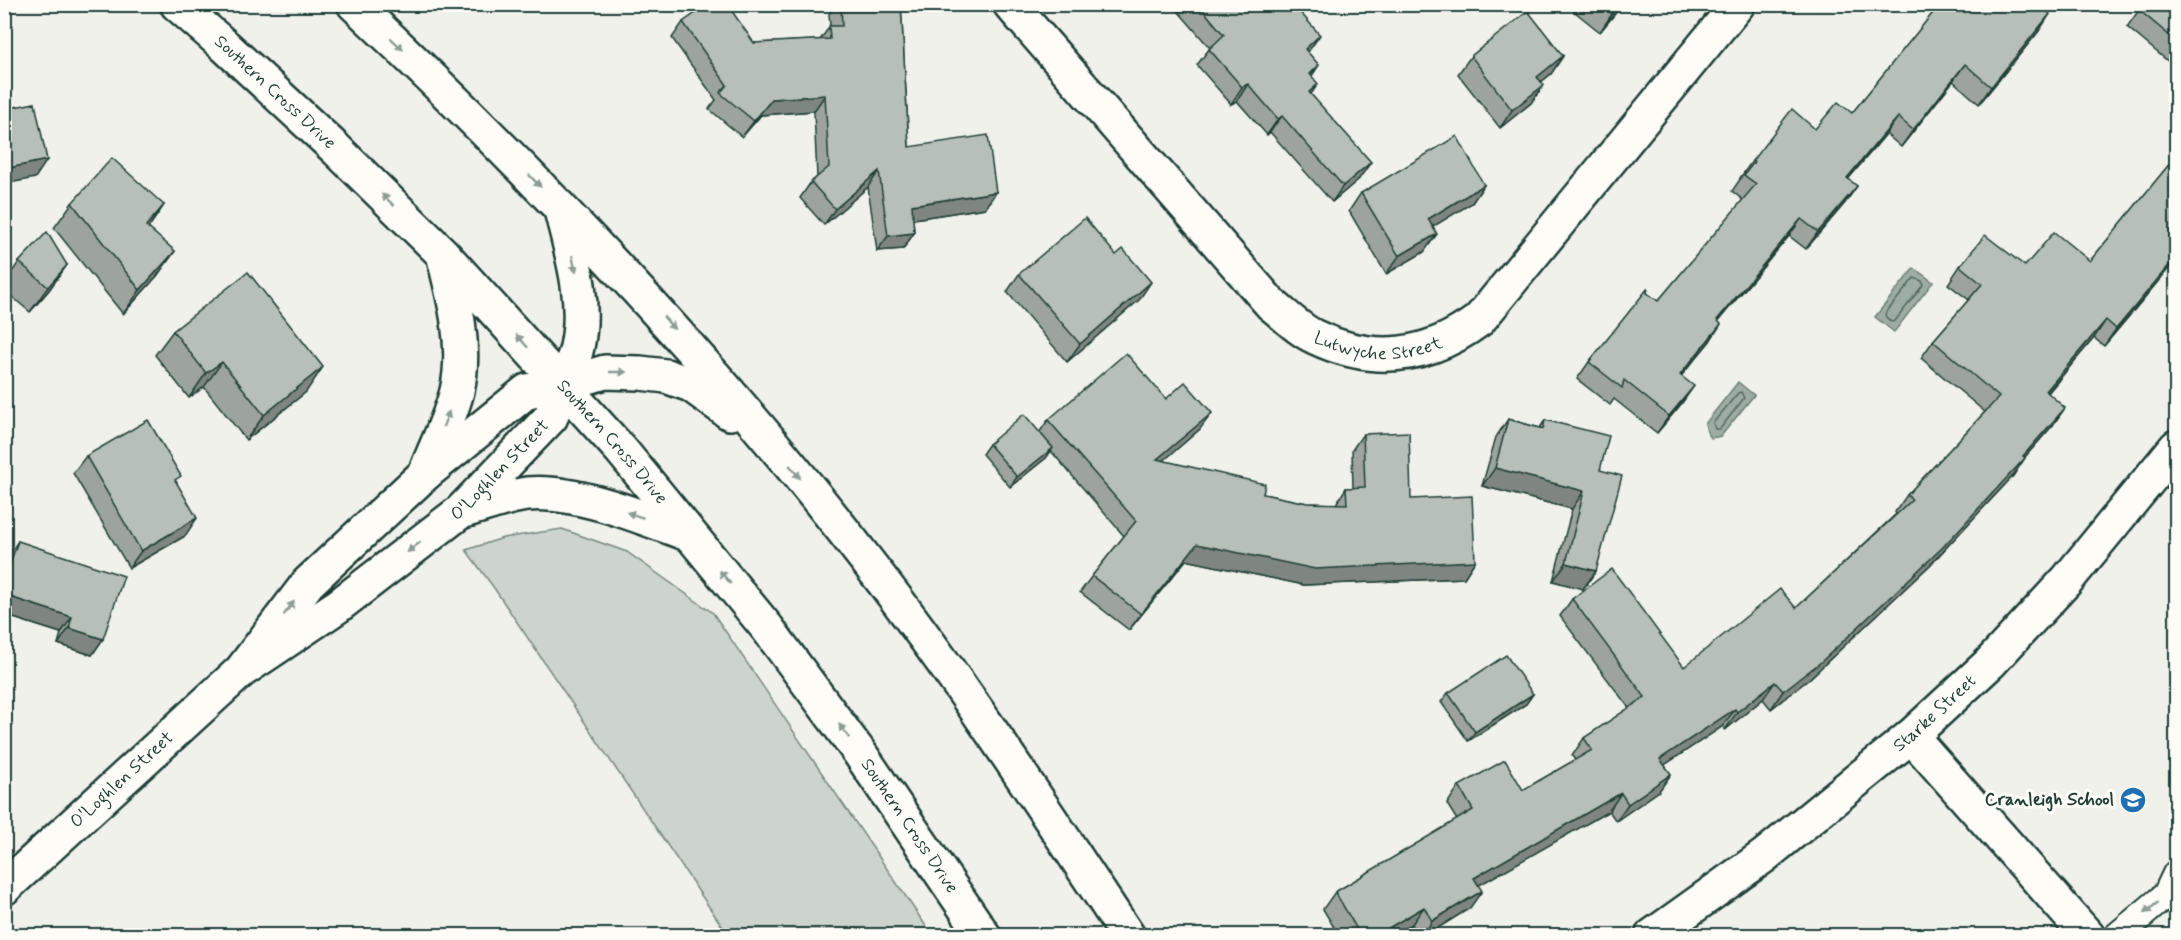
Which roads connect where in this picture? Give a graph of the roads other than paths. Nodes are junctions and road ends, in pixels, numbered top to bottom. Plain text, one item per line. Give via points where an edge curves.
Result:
1 (177, 4) edge
2 (354, 4) edge
3 (1010, 4) edge
4 (1738, 4) edge
5 (560, 207) junction
6 (443, 254) junction
7 (561, 385) junction
8 (772, 442) junction
9 (2176, 447) edge
10 (425, 474) junction
11 (460, 512) junction
12 (690, 535) junction
13 (241, 671) junction
14 (1911, 736) junction
15 (2176, 874) edge
16 (4, 888) edge
17 (984, 936) edge
18 (1128, 936) edge
19 (1652, 936) edge
20 (2088, 936) edge
21 (2117, 936) edge

6 -> 1 main road, Southern Cross Drive via 336,149
2 -> 5 main road via 452,96
3 - 4 main road, Lutwyche Street via 1271,304 1314,337 1362,354 1412,353 1459,335 1479,320
5 -> 7 main road via 576,269 580,307 577,348
5 -> 8 main road via 649,300
7 -> 6 main road, Southern Cross Drive
10 -> 6 main road via 456,393 461,369 457,311
7 -> 8 main road via 605,372 666,376 691,385
7 - 10 main road, O'Loghlen Street via 527,391
7 - 11 main road, O'Loghlen Street via 551,417
7 - 12 main road, Southern Cross Drive via 621,450
8 -> 18 main road via 874,569 972,701
9 - 14 main road, Starke Street via 2067,580 1990,663
13 -> 10 main road, O'Loghlen Street via 308,583
12 -> 11 main road via 561,494 526,494
11 -> 13 main road, O'Loghlen Street via 338,606
17 -> 12 main road, Southern Cross Drive via 845,733 768,629
13 - 16 main road, O'Loghlen Street
14 - 19 main road, Starke Street via 1764,856
14 - 20 main road
15 -> 21 lane via 2166,895

